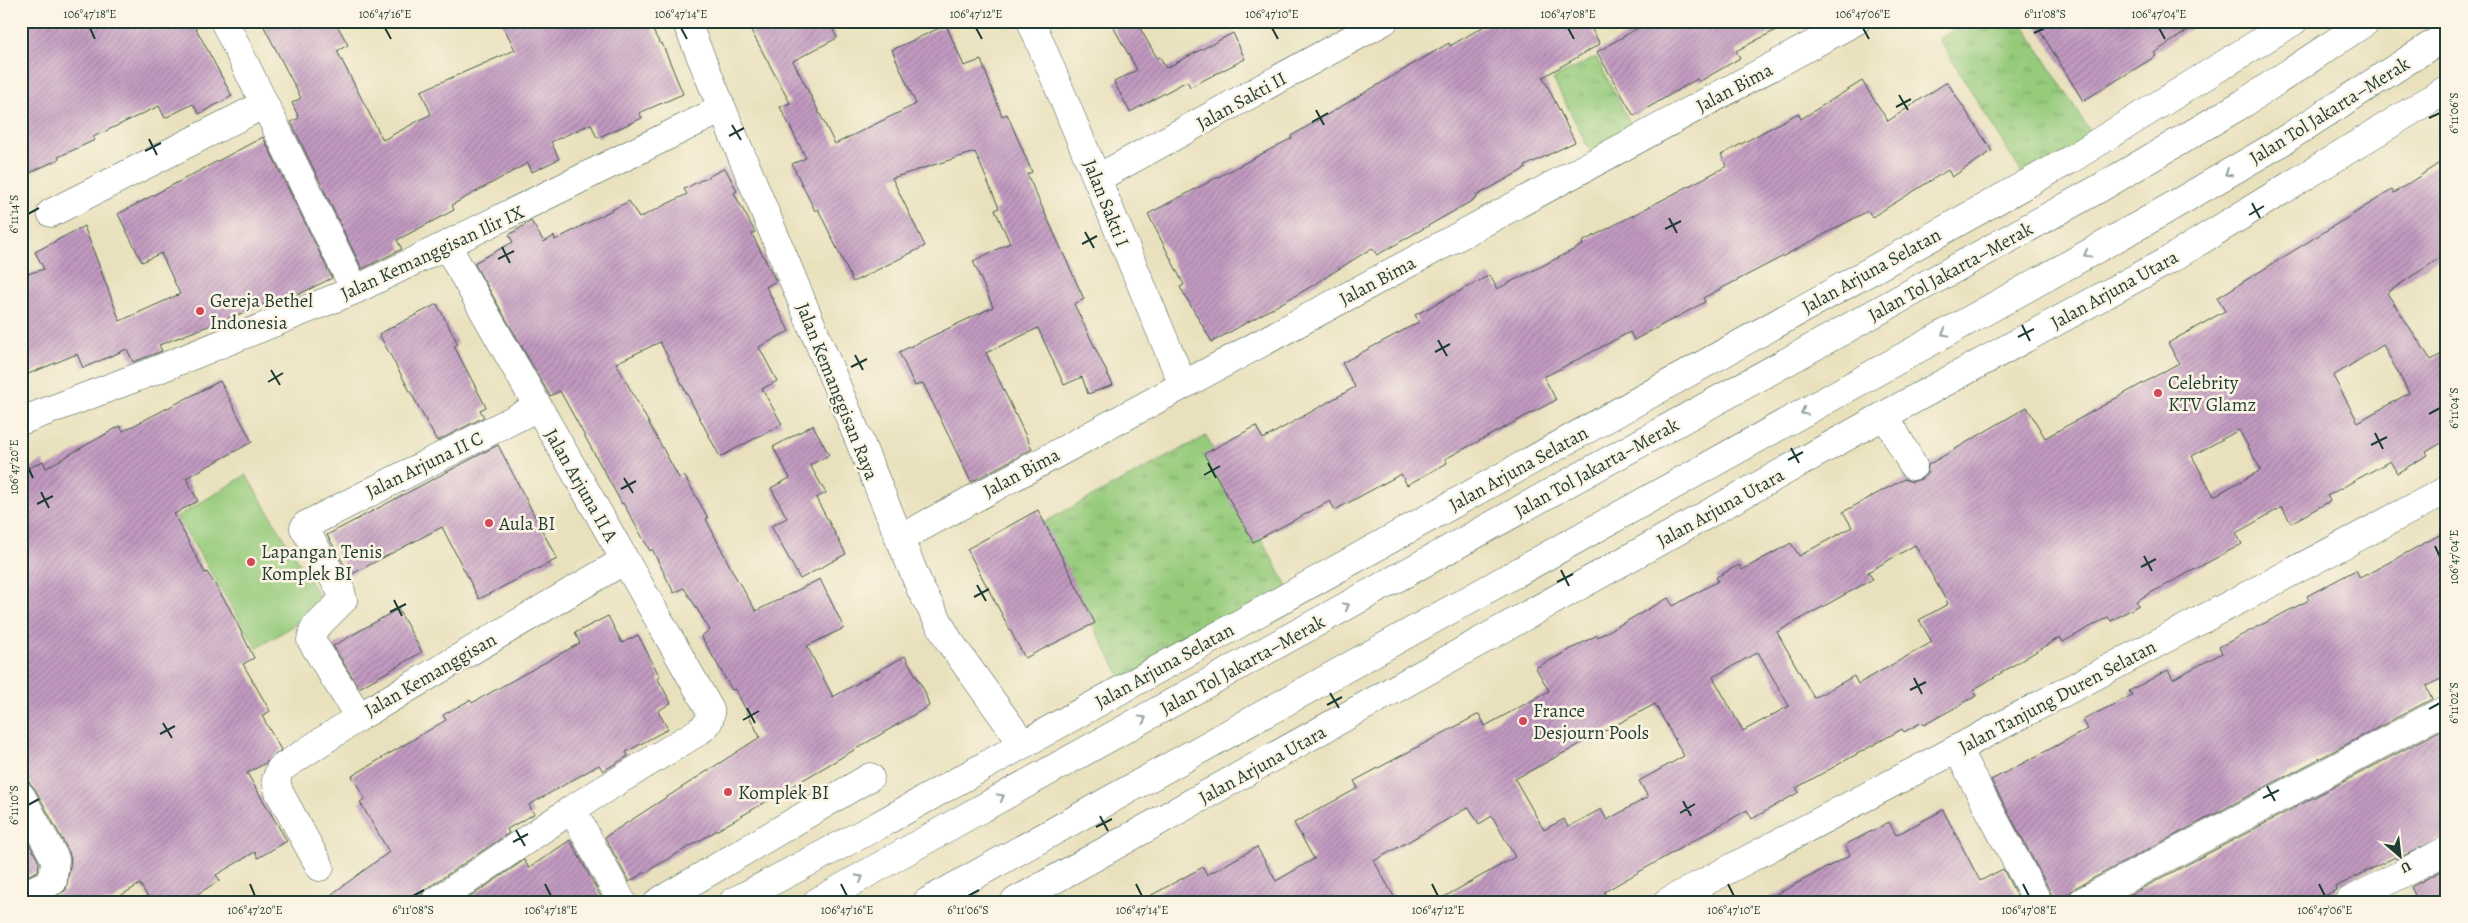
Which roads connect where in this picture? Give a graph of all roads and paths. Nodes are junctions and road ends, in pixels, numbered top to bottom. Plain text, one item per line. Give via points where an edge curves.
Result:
1 (224, 21) edge
2 (686, 21) edge
3 (1032, 21) edge
4 (1384, 21) edge
5 (1856, 21) edge
6 (2294, 21) edge
7 (2367, 21) edge
8 (2447, 34) edge
9 (2447, 89) edge
10 (264, 105) junction
11 (722, 110) junction
12 (1098, 178) junction
13 (51, 213) dead end
14 (448, 246) junction
15 (355, 290) junction
16 (1183, 385) junction
17 (538, 407) junction
18 (1885, 415) junction
19 (21, 421) edge
20 (1912, 466) dead end
21 (2447, 490) edge
22 (310, 521) joint
23 (899, 539) junction
24 (625, 560) junction
25 (2447, 709) edge
26 (359, 717) junction
27 (1024, 744) junction
28 (1957, 749) junction
29 (870, 777) dead end
30 (21, 796) edge
31 (572, 809) junction
32 (2447, 850) edge
33 (320, 867) dead end
34 (21, 896) edge
35 (1017, 901) edge
36 (435, 902) edge
37 (622, 902) edge
38 (658, 902) edge
39 (733, 902) edge
40 (817, 902) edge
41 (927, 902) edge
42 (1667, 902) edge
43 (2038, 902) edge
44 (2082, 902) edge
45 (2348, 902) edge

1 - 10 main road
2 - 11 main road, Jalan Kemanggisan Raya
3 - 12 main road, Jalan Sakti I
4 - 12 main road, Jalan Sakti II
5 - 16 main road, Jalan Bima
6 - 27 main road, Jalan Arjuna Selatan via 2071,159
40 -> 7 main road, Jalan Tol Jakarta–Merak via 2100,188 2244,103
8 -> 41 main road, Jalan Tol Jakarta–Merak via 2275,146 2145,222
9 - 18 main road, Jalan Arjuna Utara via 2169,260
10 - 13 main road
10 - 15 main road
11 - 14 main road, Jalan Kemanggisan Ilir IX
11 - 23 main road, Jalan Kemanggisan Raya
12 - 16 main road, Jalan Sakti I
14 - 15 main road, Jalan Kemanggisan Ilir IX
14 - 17 main road, Jalan Arjuna II A
15 - 19 main road, Jalan Kemanggisan Ilir IX
16 - 23 main road, Jalan Bima
17 - 22 main road, Jalan Arjuna II C
17 - 24 main road, Jalan Arjuna II A
18 - 20 main road
18 - 35 main road, Jalan Arjuna Utara
21 - 28 main road, Jalan Tanjung Duren Selatan
22 - 26 main road, Jalan Kemanggisan via 304,528 341,590 343,600 314,629 311,640
23 - 27 main road, Jalan Kemanggisan Raya via 921,590 949,641
24 - 26 main road, Jalan Kemanggisan
24 - 31 main road, Jalan Arjuna II A via 710,710 711,718 708,724
25 - 44 main road
26 - 33 main road via 280,769 276,780 279,792
27 - 39 main road, Jalan Arjuna Selatan
28 - 42 main road, Jalan Tanjung Duren Selatan
28 - 43 main road
29 - 38 main road
30 - 34 main road via 55,859 52,881
31 - 36 main road
31 - 37 main road
32 - 45 main road

